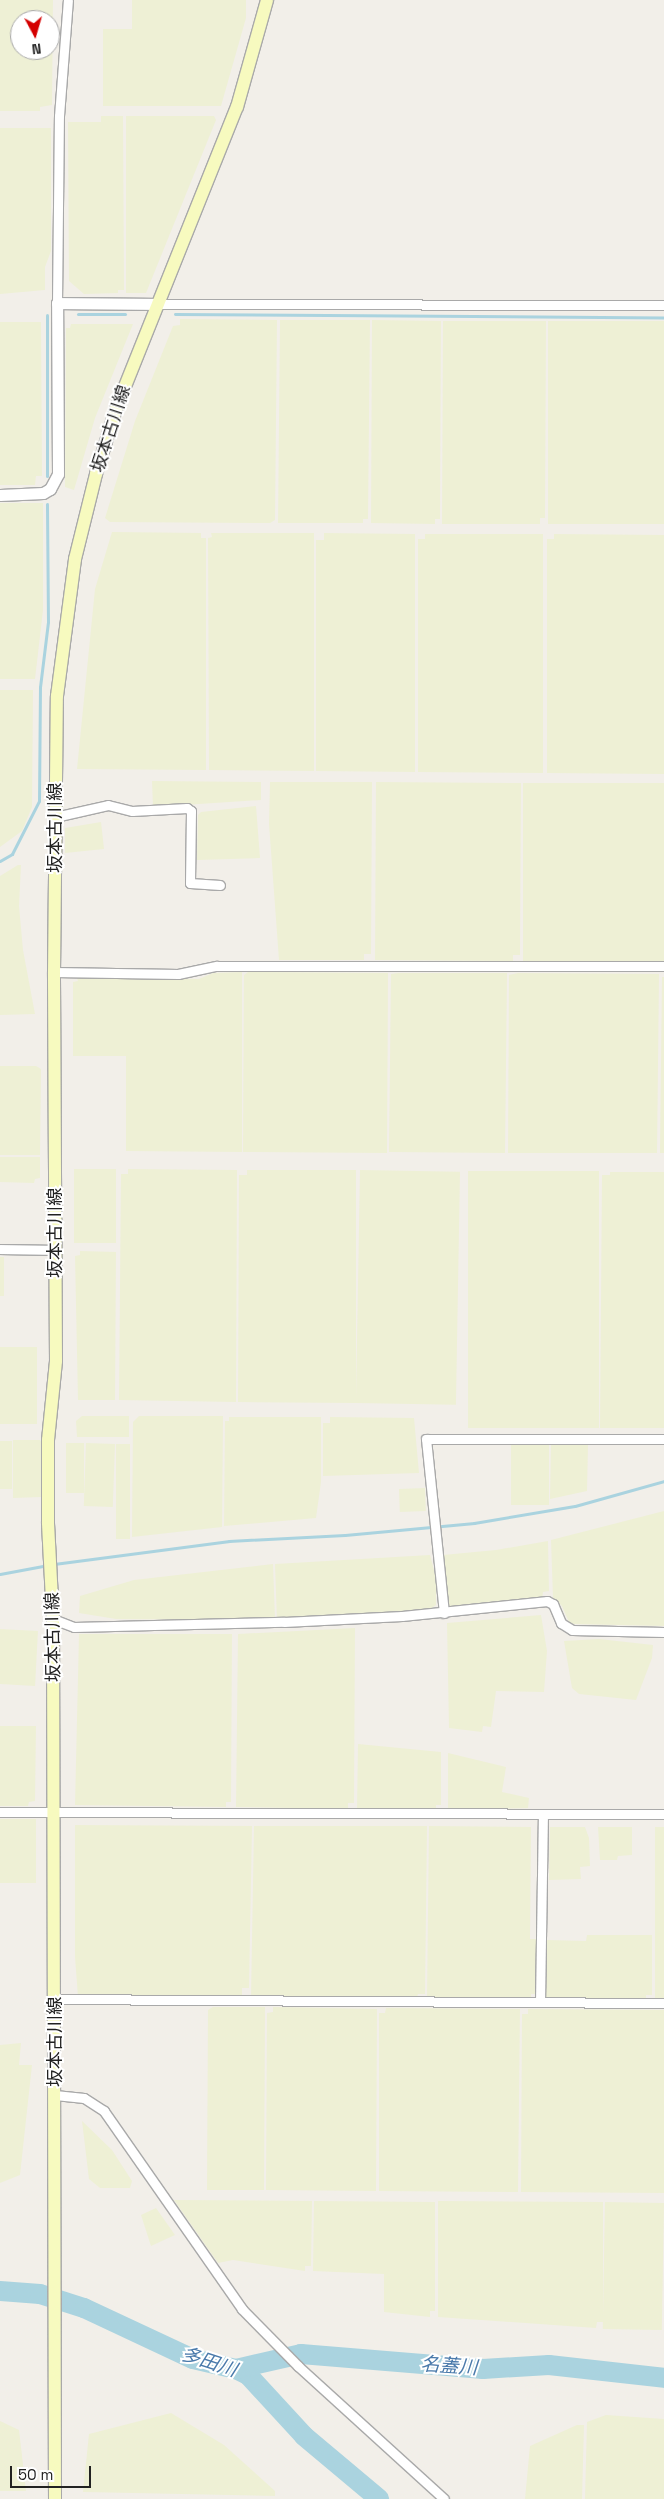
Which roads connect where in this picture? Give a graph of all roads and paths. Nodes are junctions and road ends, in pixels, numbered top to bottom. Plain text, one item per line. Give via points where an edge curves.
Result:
1 (68, 0) edge
2 (267, 0) edge
3 (57, 303) junction
4 (158, 304) junction
5 (664, 305) edge
6 (0, 495) edge
7 (55, 817) junction
8 (220, 886) dead end
9 (664, 966) edge
10 (54, 972) junction
11 (0, 1249) edge
12 (55, 1250) junction
13 (664, 1439) edge
14 (444, 1613) junction
15 (53, 1619) junction
16 (664, 1632) edge
17 (0, 1812) edge
18 (54, 1812) junction
19 (664, 1814) edge
20 (542, 1815) junction
21 (55, 1999) junction
22 (540, 2002) junction
23 (664, 2003) edge
24 (55, 2095) junction
25 (55, 2499) edge
26 (444, 2499) edge

1 - 3 street via 60,116
2 - 4 main road, 坂本古川線 via 237,107
3 - 4 street
3 - 6 street via 58,474 50,489 43,493
4 - 5 street
4 - 7 main road, 坂本古川線 via 116,409 75,559 58,696
7 - 8 street via 108,805 132,811 187,808 191,811 190,883
7 - 10 main road, 坂本古川線
9 - 10 street via 217,966 178,974
10 - 12 main road, 坂本古川線
11 - 12 street
12 - 15 main road, 坂本古川線 via 56,1361 48,1440
13 - 14 street via 426,1439
14 - 15 street via 284,1622 74,1627
14 - 16 street via 547,1602 553,1604 561,1623 572,1630
15 - 18 main road, 坂本古川線
17 - 18 street
18 - 20 street
18 - 21 main road, 坂本古川線
19 - 20 street
20 - 22 street
21 - 22 street
21 - 24 main road, 坂本古川線
22 - 23 street
24 - 25 main road, 坂本古川線
24 - 26 street via 84,2098 104,2111 242,2309 298,2366

